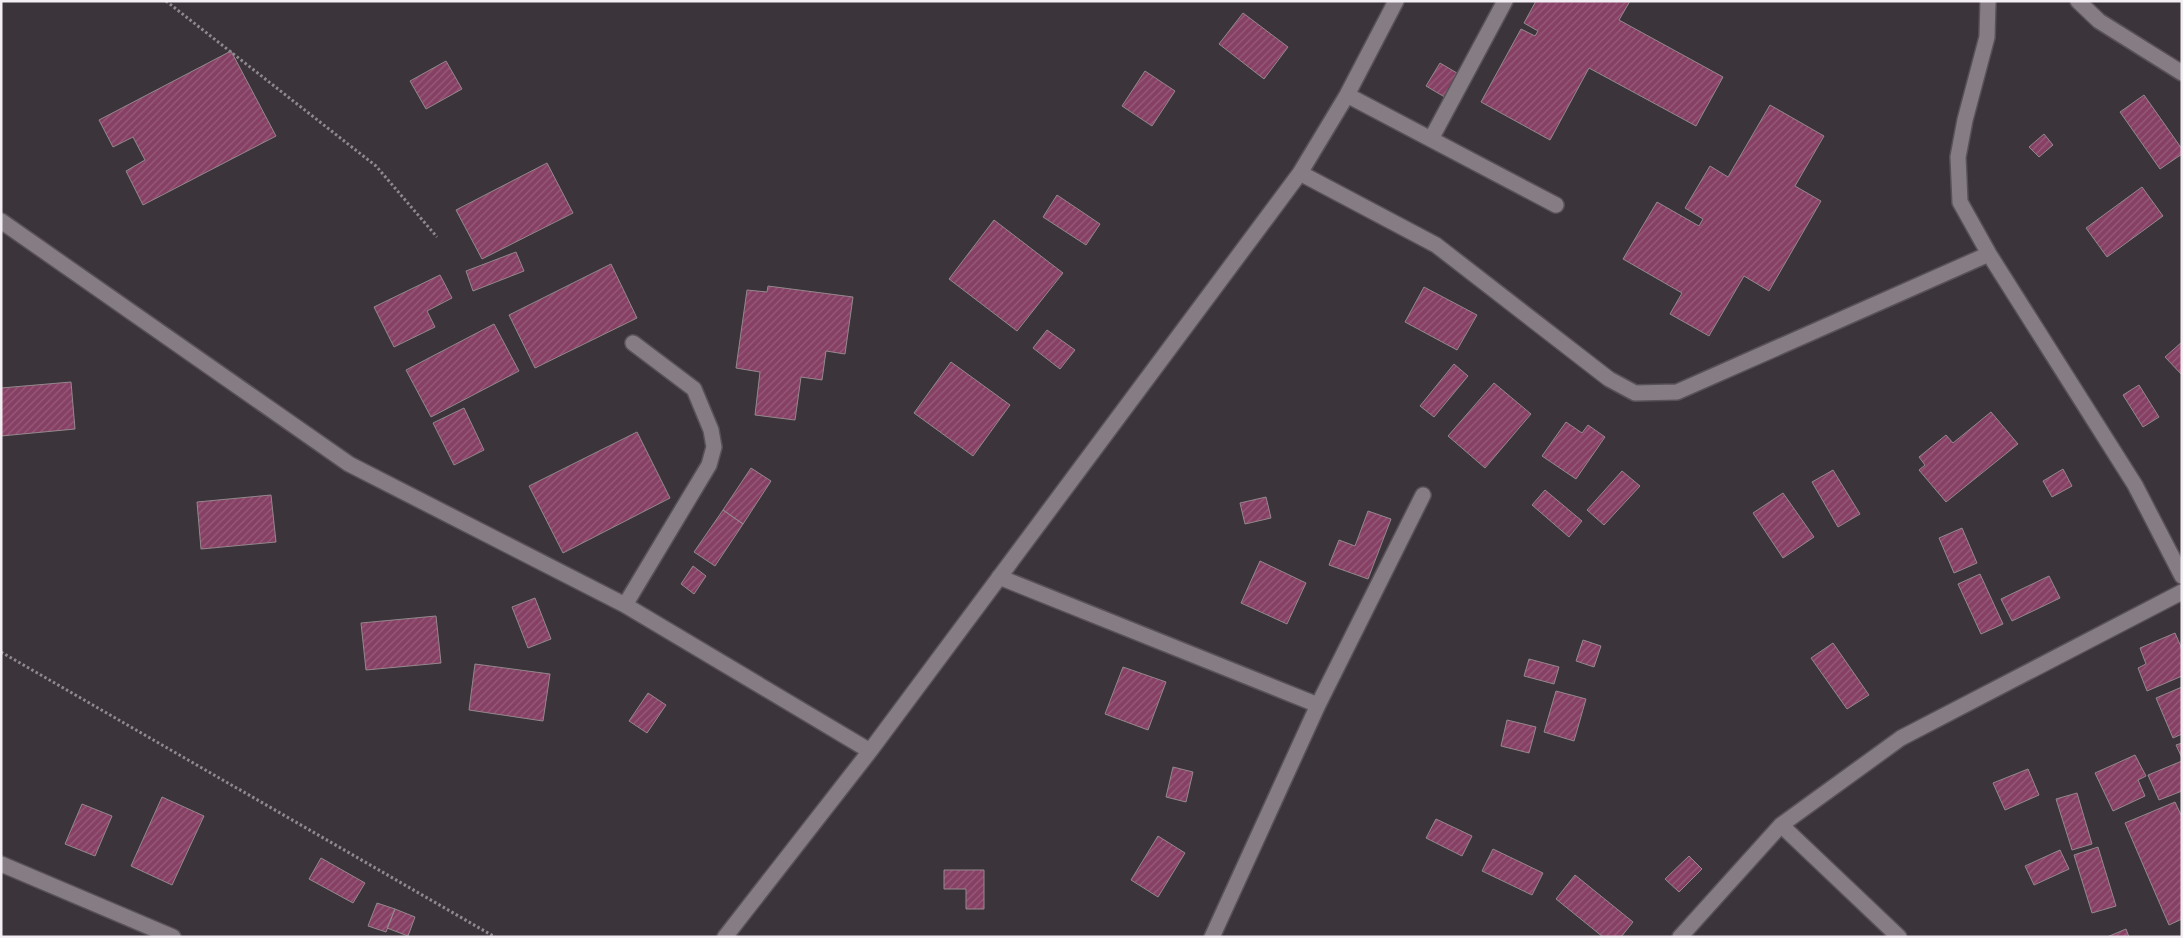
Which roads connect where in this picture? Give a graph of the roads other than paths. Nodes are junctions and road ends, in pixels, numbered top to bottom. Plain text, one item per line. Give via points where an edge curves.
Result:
1 (1396, 1) edge
2 (1505, 1) edge
3 (1988, 1) edge
4 (2078, 1) edge
5 (2182, 73) edge
6 (1347, 95) junction
7 (1431, 139) junction
8 (1300, 173) junction
9 (1556, 205) dead end
10 (1, 221) edge
11 (1989, 254) junction
12 (633, 343) dead end
13 (1423, 495) dead end
14 (2182, 576) edge
15 (1000, 577) junction
16 (2182, 592) edge
17 (625, 605) junction
18 (1318, 705) junction
19 (870, 751) junction
20 (1781, 825) junction
21 (1, 864) edge
22 (173, 937) edge
23 (725, 937) edge
24 (1212, 937) edge
25 (1680, 937) edge
26 (1898, 937) edge

1 - 6 street
2 - 7 street
3 - 11 street via 1987,38 1964,120 1958,158 1960,202
4 - 5 street via 2099,21
6 - 7 street
6 - 8 street
7 - 9 street
8 - 11 street via 1436,245 1609,379 1636,393 1676,392
8 - 15 street
10 - 17 street via 349,464
11 - 14 street via 2135,485
12 - 17 street via 694,389 711,430 714,447 709,465
13 - 18 street
15 - 18 street
15 - 19 street
16 - 20 street via 1901,738
17 - 19 street
18 - 24 street
19 - 23 street
20 - 25 street
20 - 26 street
21 - 22 street

